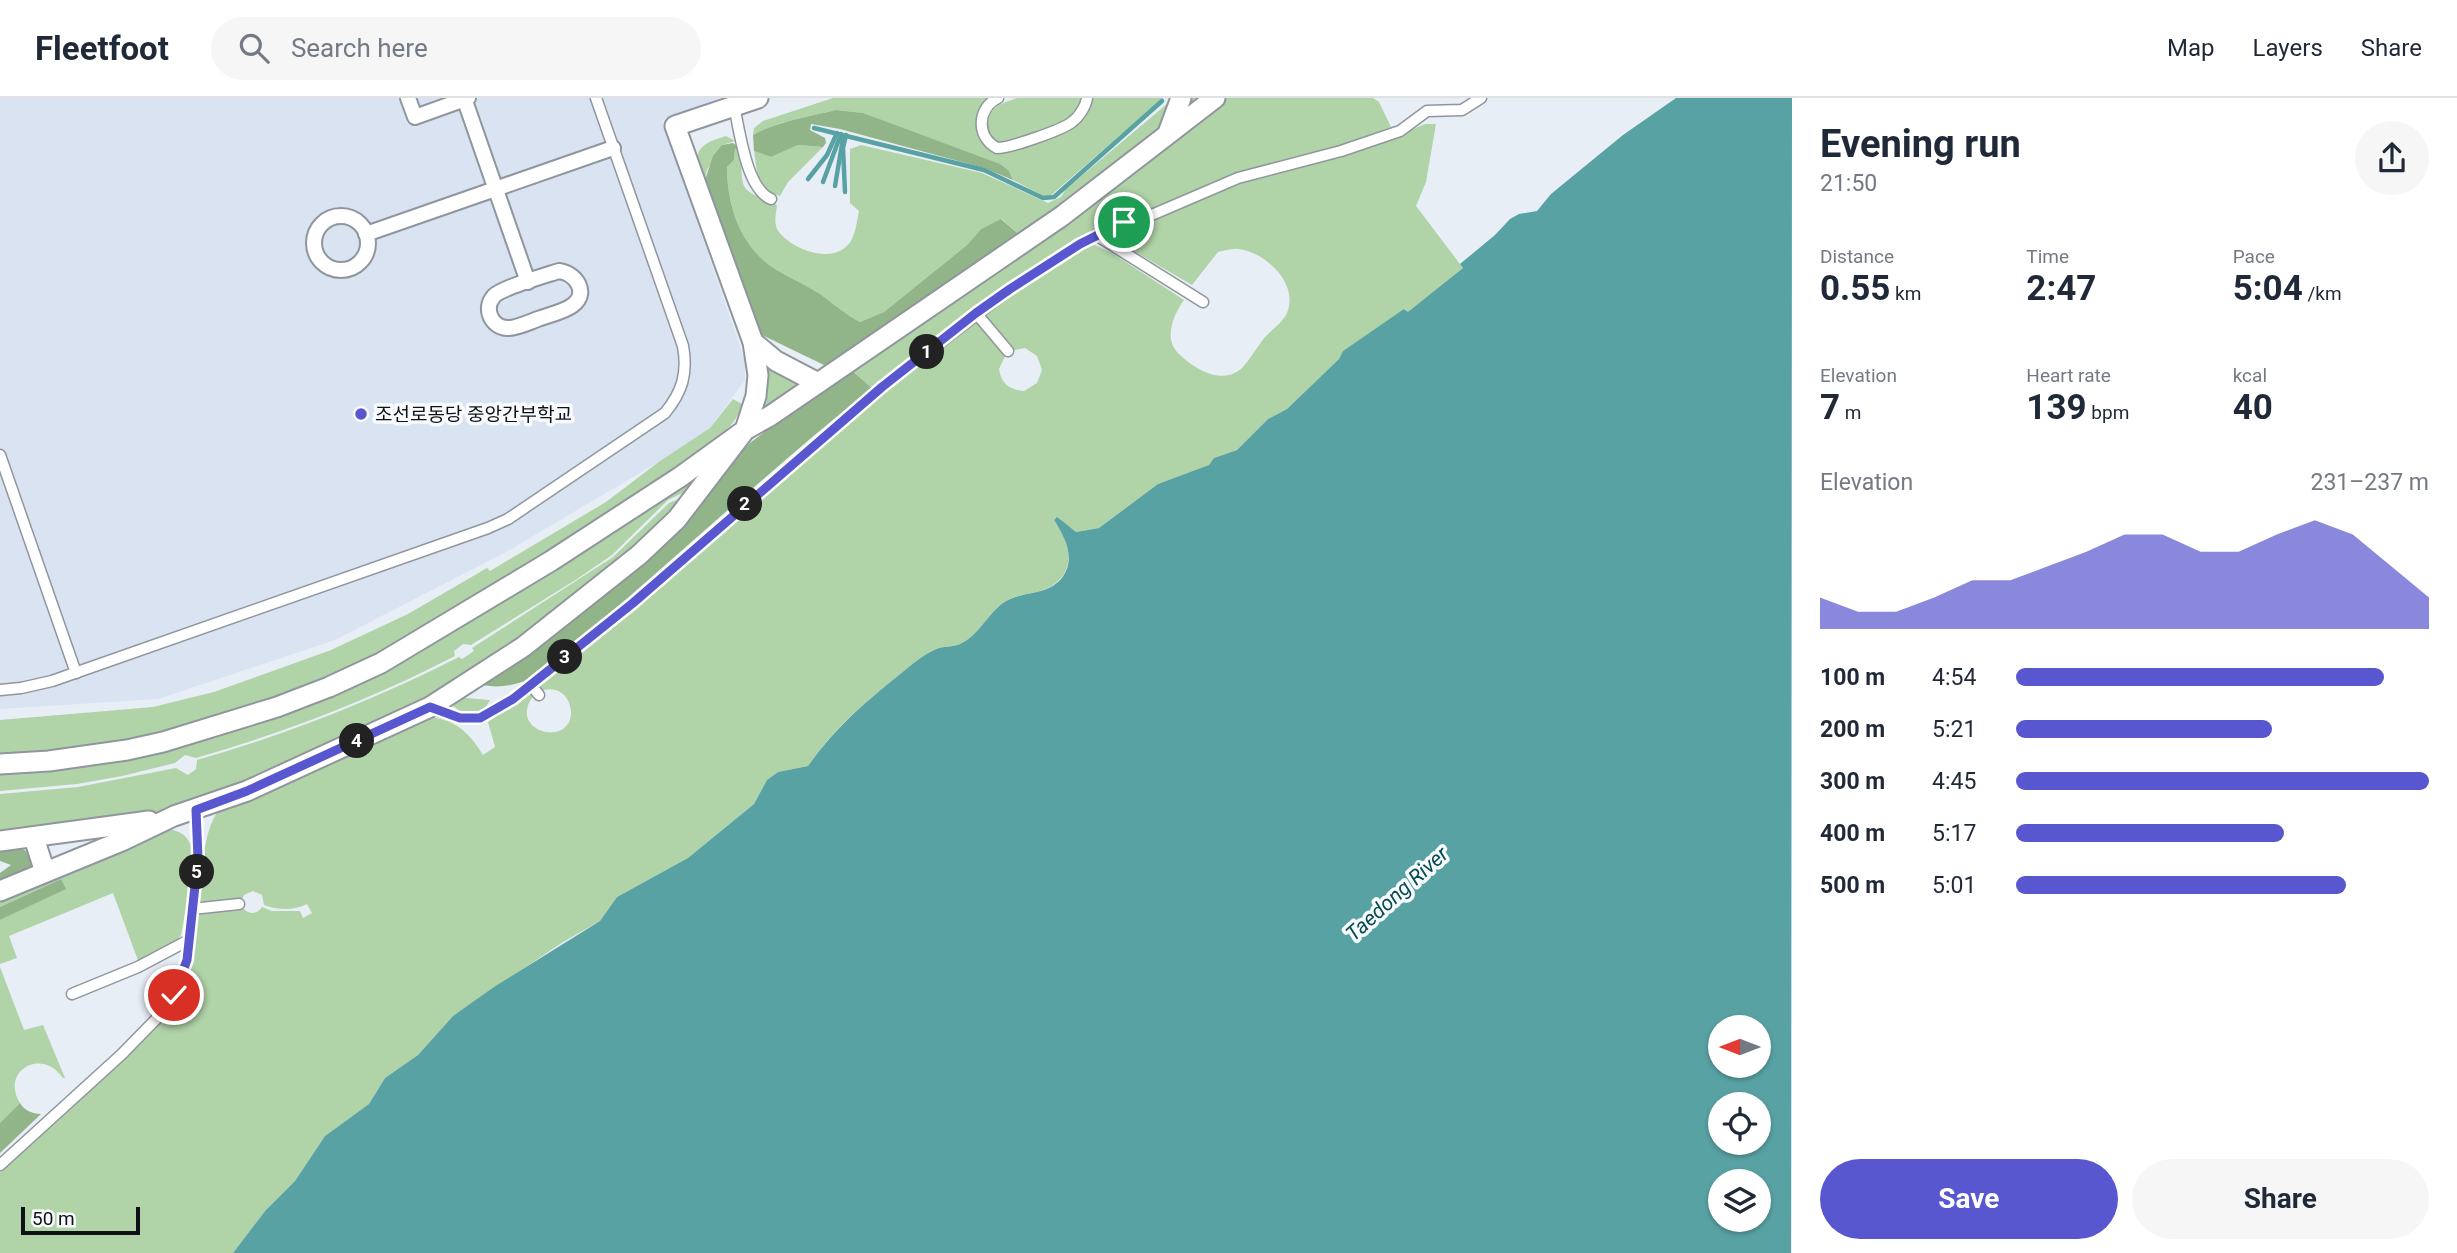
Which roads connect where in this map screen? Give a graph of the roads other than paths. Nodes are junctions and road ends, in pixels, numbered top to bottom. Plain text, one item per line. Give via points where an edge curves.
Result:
1 (408, 98) edge
2 (465, 98) edge
3 (596, 98) edge
4 (758, 98) edge
5 (998, 98) edge
6 (1087, 98) edge
7 (1181, 98) edge
8 (1215, 98) edge
9 (1481, 98) edge
10 (734, 106) junction
11 (1168, 135) junction
12 (613, 148) junction
13 (495, 189) junction
14 (771, 199) dead end
15 (366, 234) junction
16 (1096, 235) junction
17 (528, 282) junction
18 (1203, 302) dead end
19 (976, 313) junction
20 (753, 342) junction
21 (1008, 351) dead end
22 (818, 383) junction
23 (745, 430) junction
24 (0, 455) edge
25 (11, 488) junction
26 (0, 492) edge
27 (76, 673) junction
28 (531, 685) junction
29 (0, 690) edge
30 (539, 695) dead end
31 (430, 707) junction
32 (0, 764) edge
33 (196, 810) junction
34 (174, 817) junction
35 (34, 838) junction
36 (0, 841) edge
37 (45, 872) junction
38 (0, 891) edge
39 (239, 904) dead end
40 (192, 909) junction
41 (189, 940) junction
42 (72, 994) dead end
43 (0, 1165) edge

1 - 2 street via 415,117
2 - 13 street
3 - 12 lane
4 - 10 street
5 - 6 lane via 985,109 981,125 985,138 997,148 1073,122
7 - 11 street
8 - 11 street
9 - 16 lane via 1462,110 1427,111 1400,131 1341,151 1238,178
10 - 14 lane via 756,186
10 - 20 street via 675,126
11 - 22 street via 1062,216
12 - 13 street
12 - 27 lane via 683,346 684,380 665,413 508,519
13 - 15 street
13 - 17 street
15 - 15 street via 352,218 334,216 319,226 309,254 333,270 351,269 368,249
16 - 18 lane
16 - 19 lane
17 - 17 street via 492,298 489,309 498,326 510,329 572,307 579,297 579,284 566,272
19 - 21 lane
19 - 28 lane via 882,387 633,603
20 - 22 street via 776,361
20 - 23 street via 758,375
22 - 23 street
23 - 31 street via 677,519 639,555 523,647
23 - 32 street via 551,561 382,663 329,687 163,742 49,761
24 - 25 lane
25 - 26 lane
25 - 27 lane
27 - 29 lane
28 - 30 lane
28 - 31 lane via 480,718 460,718
31 - 33 street
33 - 34 street
33 - 40 lane via 198,858
34 - 35 street
34 - 37 street
35 - 36 street
35 - 37 street
37 - 38 street
39 - 40 lane
40 - 41 lane
41 - 42 lane
41 - 43 lane via 187,960 165,1010

